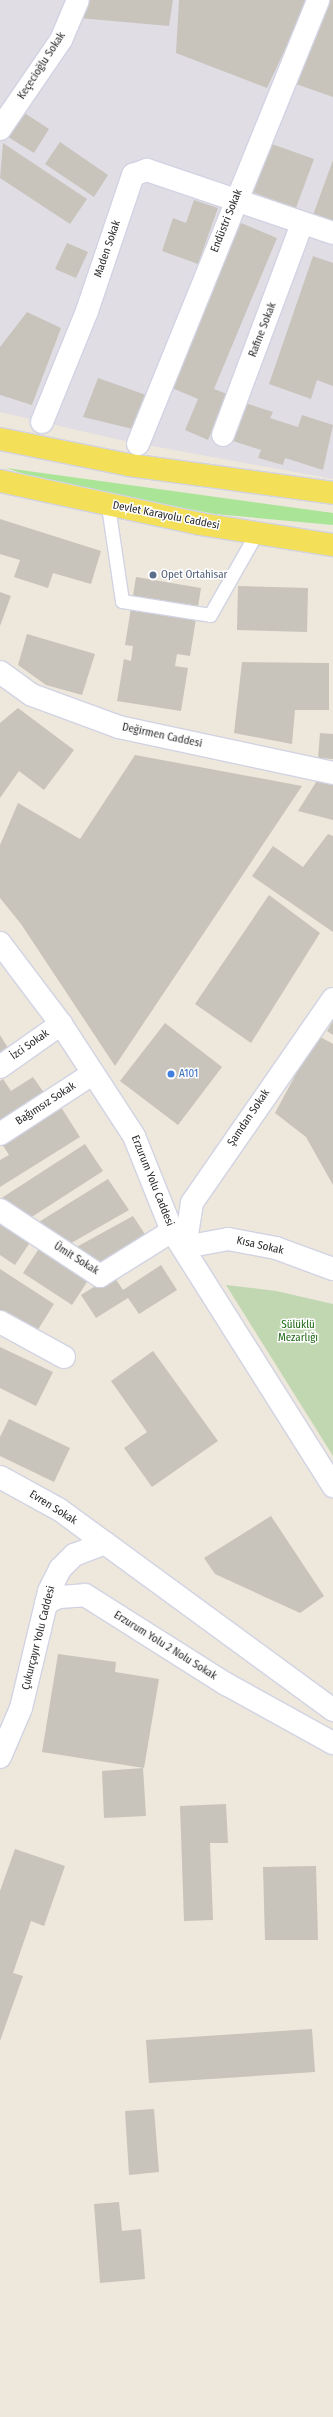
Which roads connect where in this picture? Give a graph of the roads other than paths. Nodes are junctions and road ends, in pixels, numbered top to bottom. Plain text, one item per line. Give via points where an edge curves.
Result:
1 (78, 0) edge
2 (318, 0) edge
3 (0, 129) edge
4 (236, 198) junction
5 (302, 224) junction
6 (333, 233) edge
7 (42, 422) dead end
8 (223, 436) dead end
9 (0, 439) edge
10 (138, 444) dead end
11 (0, 481) edge
12 (333, 493) edge
13 (108, 506) junction
14 (257, 532) junction
15 (333, 545) edge
16 (0, 672) edge
17 (333, 773) edge
18 (0, 943) edge
19 (333, 998) edge
20 (61, 1024) junction
21 (0, 1067) edge
22 (92, 1074) junction
23 (0, 1134) edge
24 (0, 1210) edge
25 (179, 1239) junction
26 (333, 1269) edge
27 (0, 1322) edge
28 (64, 1357) dead end
29 (0, 1477) edge
30 (333, 1486) edge
31 (105, 1543) junction
32 (46, 1603) junction
33 (303, 1690) junction
34 (333, 1710) edge
35 (281, 1715) junction
36 (333, 1743) edge
37 (1, 1754) edge

1 - 3 street, Keçecioğlu Sokak via 61,40
2 - 4 street, Endüstri Sokak
4 - 5 street, Maden Sokak
4 - 7 street, Maden Sokak via 147,170 133,176 87,311
4 - 10 street, Endüstri Sokak
5 - 6 street, Maden Sokak
5 - 8 street, Rafine Sokak
9 - 12 main road via 136,467
11 - 13 main road, Devlet Karayolu Caddesi
13 - 14 main road, Devlet Karayolu Caddesi
13 - 14 lane via 122,601 210,615
14 - 15 main road, Devlet Karayolu Caddesi
16 - 17 street, Değirmen Caddesi via 32,695 119,727
18 - 20 street, Erzurum Yolu Caddesi
19 - 25 street, Şamdan Sokak via 192,1203
20 - 21 street, İzci Sokak
20 - 22 street, Erzurum Yolu Caddesi
22 - 23 street, Bağımsız Sokak
22 - 25 street, Erzurum Yolu Caddesi via 134,1136
24 - 25 street, Ümit Sokak via 100,1276
25 - 26 street, Kısa Sokak via 228,1239 276,1248
25 - 30 street, Erzurum Yolu Caddesi
27 - 28 street
29 - 31 street, Evren Sokak via 60,1510
31 - 32 street, Çukurçayır Yolu Caddesi via 74,1555 60,1569
31 - 33 street
32 - 35 street, Erzurum Yolu 2 Nolu Sokak via 65,1596 85,1595 226,1684
32 - 37 street, Çukurçayır Yolu Caddesi via 21,1708
33 - 34 street
33 - 35 street
35 - 36 street, Erzurum Yolu 2 Nolu Sokak

